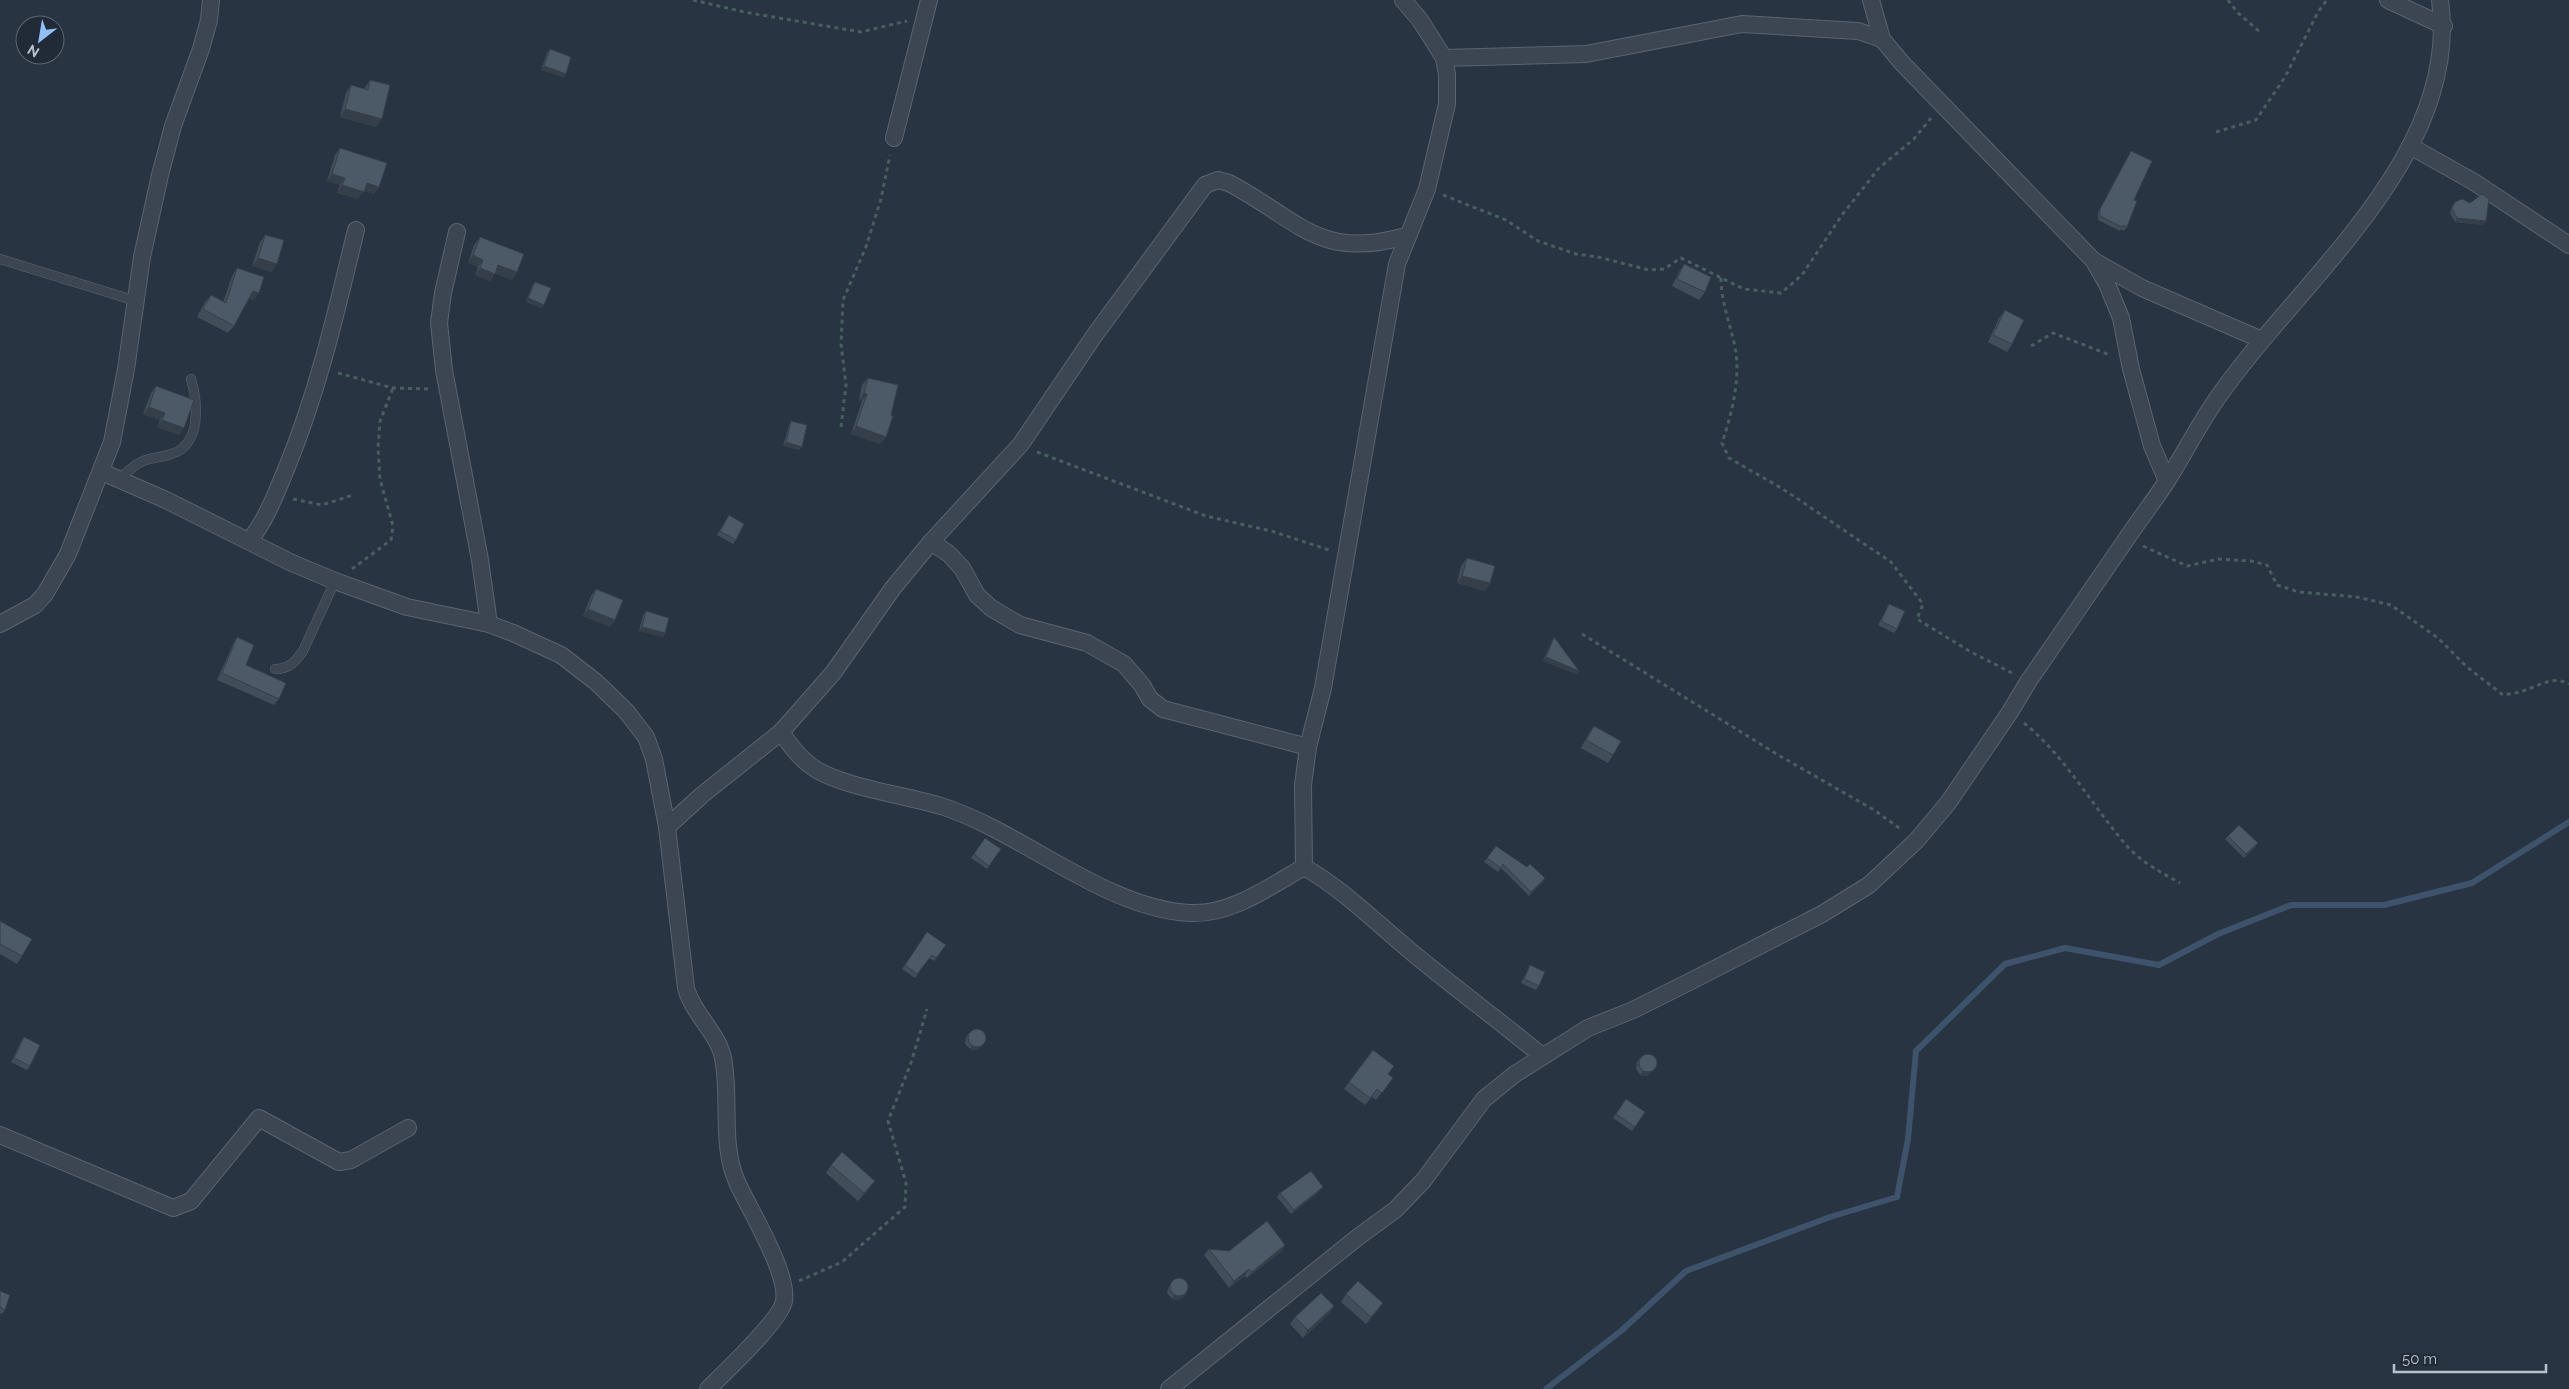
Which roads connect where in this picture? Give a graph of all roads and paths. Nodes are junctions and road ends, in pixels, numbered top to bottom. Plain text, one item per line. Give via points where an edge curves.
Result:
1 (211, 0) edge
2 (694, 0) edge
3 (929, 0) edge
4 (1403, 0) edge
5 (1871, 0) edge
6 (2228, 0) edge
7 (2327, 0) edge
8 (2388, 0) edge
9 (2440, 0) edge
10 (922, 24) junction
11 (2444, 26) junction
12 (2260, 32) dead end
13 (1882, 39) junction
14 (1444, 58) junction
15 (1942, 106) junction
16 (2216, 132) dead end
17 (894, 138) joint
18 (2410, 146) junction
19 (1427, 189) junction
20 (356, 230) dead end
21 (457, 232) dead end
22 (1406, 236) junction
23 (2569, 245) edge
24 (0, 258) edge
25 (2094, 261) junction
26 (1721, 278) junction
27 (136, 300) junction
28 (2262, 340) junction
29 (2031, 346) dead end
30 (323, 368) junction
31 (2131, 369) junction
32 (191, 379) dead end
33 (393, 388) junction
34 (448, 391) junction
35 (841, 427) dead end
36 (1022, 444) junction
37 (102, 472) junction
38 (119, 478) junction
39 (2167, 481) junction
40 (275, 495) junction
41 (353, 495) dead end
42 (2126, 539) junction
43 (249, 541) junction
44 (931, 542) junction
45 (1346, 556) junction
46 (335, 581) junction
47 (0, 624) edge
48 (490, 624) junction
49 (1582, 634) dead end
50 (275, 669) dead end
51 (2028, 682) junction
52 (2569, 684) edge
53 (2010, 712) junction
54 (781, 732) junction
55 (1308, 747) junction
56 (667, 827) junction
57 (1916, 841) junction
58 (1304, 867) junction
59 (2180, 883) dead end
60 (926, 1009) dead end
61 (1542, 1056) junction
62 (408, 1128) dead end
63 (0, 1135) edge
64 (785, 1288) junction
65 (708, 1389) edge
66 (1169, 1389) edge

1 - 27 street via 201,50 173,126 160,175
2 - 10 path via 861,32 906,21
3 - 10 street
4 - 14 street
5 - 13 street
6 - 12 path
7 - 16 path via 2285,77 2256,120
8 - 11 street
9 - 11 street
10 - 17 street
11 - 18 street via 2441,61 2432,98
13 - 14 street via 1858,32 1742,24 1586,54
13 - 15 street
14 - 19 street via 1447,104
15 - 25 street
15 - 26 path via 1914,140 1879,168 1842,215 1802,275 1781,293 1744,289
17 - 35 path via 887,176 866,248 843,300 841,344 846,385
18 - 23 street via 2474,182
18 - 28 street via 2345,242
19 - 22 street
19 - 26 path via 1506,220 1538,241 1576,254 1649,270 1664,269 1682,258
20 - 30 street
21 - 34 street via 440,310
22 - 36 street via 1364,244 1328,241 1309,234 1229,183 1218,180 1205,185 1100,328
22 - 45 street via 1397,264
24 - 27 lane
25 - 28 street via 2142,288
25 - 31 street via 2121,318
26 - 51 path via 1721,293 1735,349 1734,403 1722,443 1729,458 1783,489 1891,562 1923,604 1917,619
27 - 37 street via 122,395
28 - 39 street via 2215,401
29 - 31 path via 2053,333 2111,355
30 - 33 path
30 - 40 street
31 - 39 street via 2152,446
32 - 38 lane via 197,411 186,446 172,454 140,463
33 - 34 path
33 - 46 path via 380,421 378,448 380,479 393,526 392,540
34 - 48 street
36 - 44 street
36 - 45 path via 1206,516 1271,531
37 - 38 street
37 - 47 street via 68,554 45,594 35,605
38 - 43 street
39 - 42 street
40 - 41 path via 322,505
40 - 43 street
42 - 51 street
42 - 52 path via 2187,566 2219,559 2251,561 2267,566 2277,585 2299,592 2357,597 2391,605 2438,638 2503,696 2542,682 2561,680
43 - 46 street
44 - 54 street via 893,588 833,673
44 - 55 street via 962,568 977,595 991,608 1020,625 1087,643 1124,664 1150,699 1163,709
45 - 55 street via 1323,688
46 - 48 street via 406,607
46 - 50 lane via 303,651 285,669
48 - 56 street via 560,655 596,682 626,711 646,738 654,759
49 - 57 path via 1874,810
51 - 53 street
53 - 57 street via 1948,803
53 - 59 path via 2042,738 2128,847 2155,869
54 - 56 street
54 - 58 street via 792,749 814,769 838,779 942,807 1128,898 1163,909 1190,914 1218,911 1251,898
55 - 58 street via 1303,785
56 - 64 street via 689,1001 722,1056 730,1162
57 - 61 street via 1869,885 1822,914 1633,1010 1588,1028
58 - 61 street via 1355,902 1412,953
60 - 64 path via 911,1063 888,1121 906,1184 905,1207 842,1262
61 - 66 street via 1484,1099 1423,1180 1395,1210
62 - 63 street via 351,1160 339,1162 259,1118 191,1201 173,1208
64 - 65 street via 782,1310

